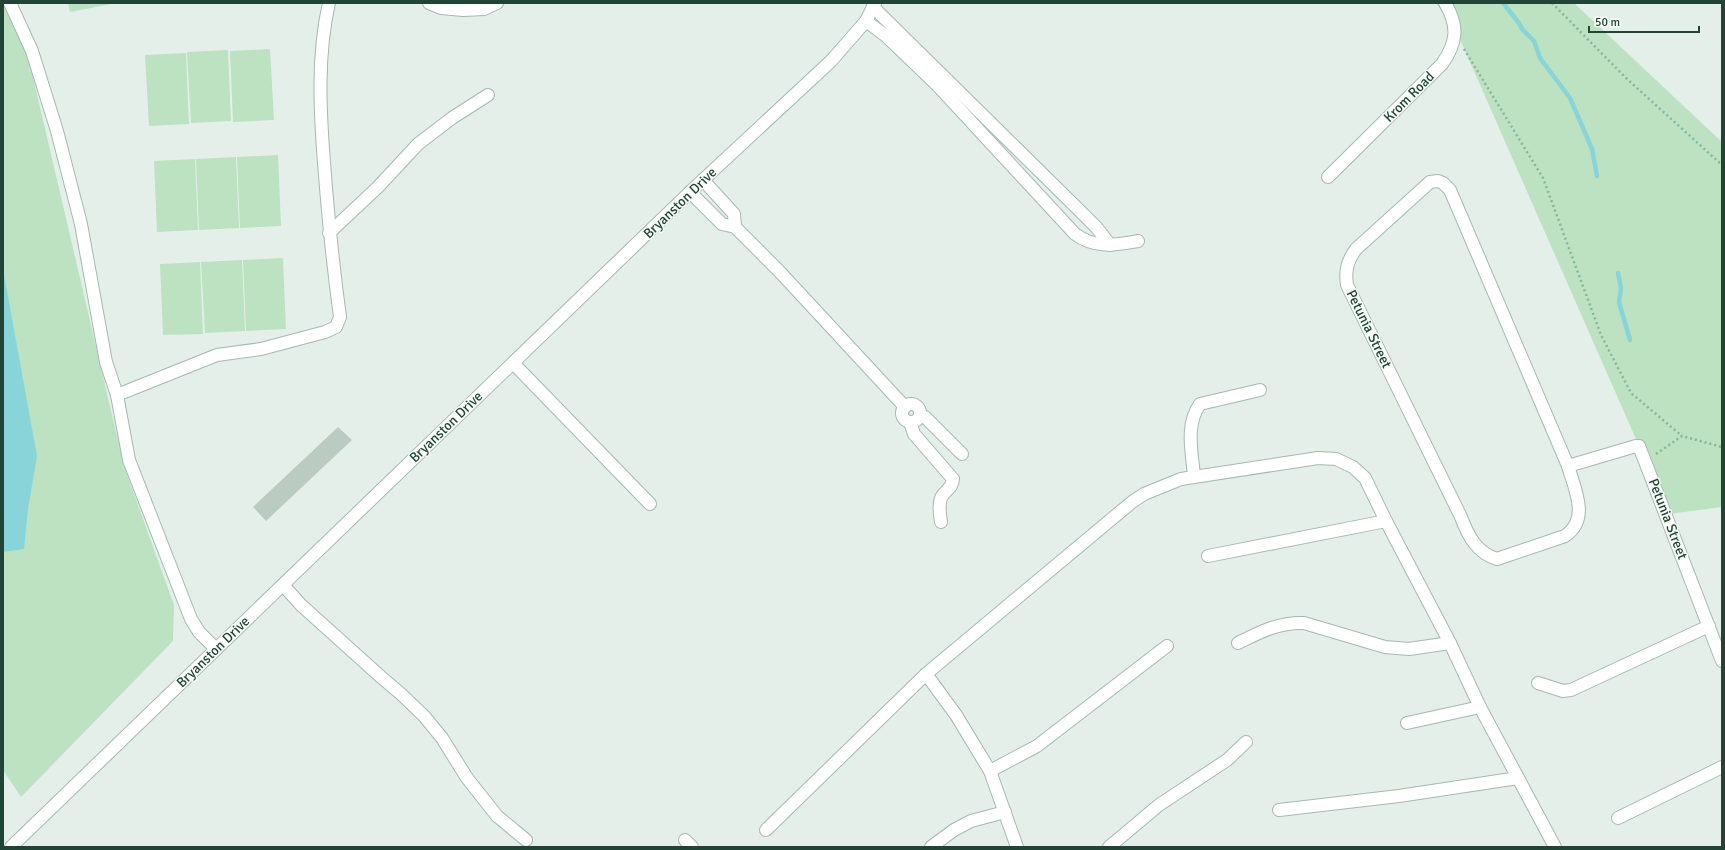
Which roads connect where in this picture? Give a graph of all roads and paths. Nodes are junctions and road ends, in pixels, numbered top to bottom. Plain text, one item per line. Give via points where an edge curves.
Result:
1 (10, 3) edge
2 (329, 3) edge
3 (429, 3) edge
4 (497, 3) edge
5 (1445, 3) edge
6 (1552, 3) edge
7 (874, 5) edge
8 (866, 21) junction
9 (1456, 35) junction
10 (488, 95) dead end
11 (1722, 165) edge
12 (1328, 177) dead end
13 (703, 180) junction
14 (690, 192) junction
15 (735, 227) junction
16 (329, 233) junction
17 (1138, 241) dead end
18 (1110, 245) junction
19 (513, 363) junction
20 (1260, 390) dead end
21 (117, 395) junction
22 (905, 407) junction
23 (920, 415) junction
24 (910, 422) junction
25 (1682, 436) junction
26 (1722, 447) edge
27 (962, 454) dead end
28 (1646, 461) junction
29 (1568, 466) junction
30 (1194, 476) junction
31 (650, 504) dead end
32 (1386, 521) junction
33 (941, 522) dead end
34 (1208, 556) dead end
35 (283, 585) junction
36 (1709, 626) junction
37 (1238, 643) dead end
38 (1450, 644) junction
39 (1167, 646) dead end
40 (216, 649) junction
41 (1722, 661) edge
42 (926, 674) junction
43 (1538, 683) dead end
44 (1480, 707) junction
45 (1407, 723) dead end
46 (1246, 742) dead end
47 (1722, 767) edge
48 (990, 771) junction
49 (1518, 778) junction
50 (1279, 810) dead end
51 (1005, 812) junction
52 (1618, 818) dead end
53 (766, 830) dead end
54 (526, 840) dead end
55 (11, 847) edge
56 (931, 847) edge
57 (1017, 847) edge
58 (1109, 847) edge
59 (1555, 847) edge

1 - 21 street via 32,50 57,131 81,224 106,362
2 - 16 street via 322,51 321,123
3 - 4 street via 441,8 464,10 484,9
5 - 9 street
6 - 11 path via 1627,79
7 - 8 street, Bryanston Drive
7 - 18 street via 1097,228
8 - 13 street, Bryanston Drive via 816,76
8 - 18 street via 886,36 938,86 1075,234 1090,243
9 - 12 street, Krom Road via 1450,54 1442,64
9 - 25 path via 1544,178 1601,335 1631,393
10 - 16 street via 418,144 378,187
13 - 14 street, Bryanston Drive
13 - 15 street via 734,214
14 - 15 street via 722,224
14 - 19 street, Bryanston Drive
15 - 22 street
16 - 21 street via 340,317 336,327 261,349 217,355
17 - 18 street
19 - 31 street
19 - 35 street, Bryanston Drive
20 - 30 street via 1200,404 1194,413 1190,440
21 - 40 street via 129,460 176,584 190,619
22 - 23 street via 909,404 914,405 920,410
22 - 24 street via 902,416
23 - 24 street via 915,422
23 - 27 street
24 - 33 street via 914,434 953,479 952,485 941,499
25 - 26 path
25 - 28 path
28 - 29 street, Petunia Street via 1638,445
28 - 36 street, Petunia Street
29 - 29 street, Petunia Street via 1580,508 1572,532 1497,559 1478,548 1468,534 1347,285 1347,266 1356,249 1430,182 1438,181 1450,190
30 - 32 street via 1318,458 1336,459 1353,467 1365,478
30 - 42 street via 1144,494 1132,502
32 - 34 street
32 - 38 street
35 - 40 street, Bryanston Drive
35 - 54 street via 301,605 424,716 497,816
36 - 41 street, Petunia Street
36 - 43 street via 1571,690 1563,691
37 - 38 street via 1271,627 1293,622 1385,647 1408,649
38 - 44 street
39 - 48 street via 1037,746
40 - 55 street, Bryanston Drive
42 - 48 street via 956,715
42 - 53 street
44 - 45 street
44 - 49 street
46 - 58 street via 1226,760 1159,805
47 - 52 street
48 - 51 street
49 - 50 street via 1400,796
49 - 59 street
51 - 56 street via 960,827
51 - 57 street

